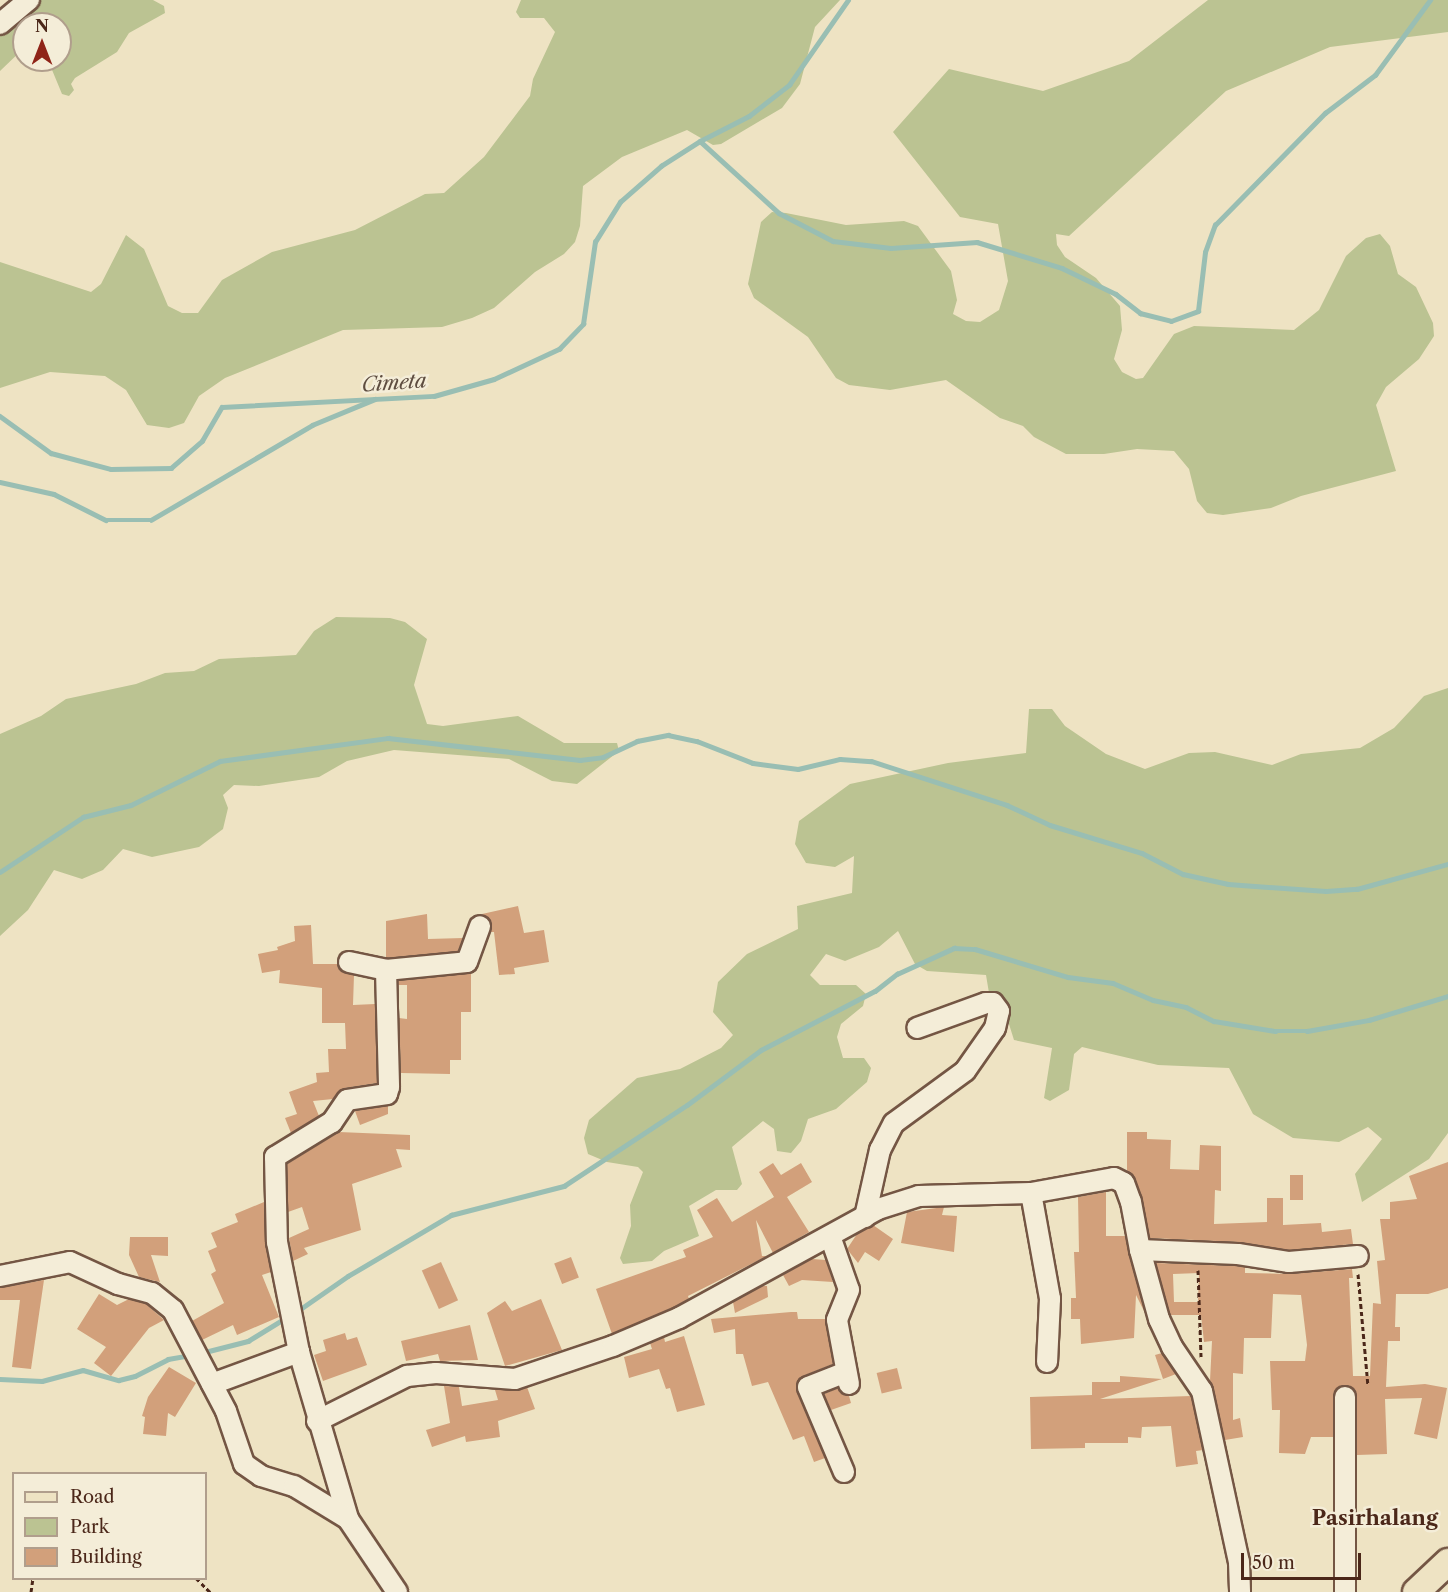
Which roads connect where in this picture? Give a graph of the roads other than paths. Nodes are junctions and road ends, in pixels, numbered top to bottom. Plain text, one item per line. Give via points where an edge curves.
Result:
1 (29, 0) edge
2 (0, 24) edge
3 (480, 926) dead end
4 (349, 962) dead end
5 (386, 970) junction
6 (916, 1028) dead end
7 (1031, 1193) junction
8 (865, 1217) junction
9 (830, 1236) junction
10 (1140, 1250) junction
11 (1358, 1256) road end
12 (0, 1276) edge
13 (298, 1352) junction
14 (1047, 1362) dead end
15 (212, 1384) junction
16 (1345, 1397) dead end
17 (317, 1421) junction
18 (844, 1472) dead end
19 (348, 1519) junction
20 (1448, 1562) edge
21 (397, 1592) edge
22 (1240, 1592) edge
23 (1345, 1592) edge
24 (1416, 1592) edge

1 - 2 street
3 - 5 street via 467,962
4 - 5 street
5 - 13 street via 390,1077 387,1094 347,1100 332,1122 274,1157 277,1242
6 - 8 street via 986,1003 993,1003 999,1011 995,1028 965,1071 894,1123 880,1150
7 - 8 street via 919,1196 895,1202
7 - 10 street via 1119,1178 1131,1202
7 - 14 street via 1050,1299
8 - 9 street
9 - 17 street via 679,1318 538,1374 515,1379 436,1372 407,1376
9 - 18 street via 849,1290 837,1320 848,1378 807,1387
10 - 11 street via 1238,1254 1289,1262
10 - 22 street via 1159,1319 1172,1347 1198,1382 1229,1508
12 - 15 street via 70,1262 118,1284 152,1293 173,1310
13 - 15 street
13 - 17 street
15 - 19 street via 244,1464 261,1476 294,1486
16 - 23 street
17 - 19 street
19 - 21 street
20 - 24 main road

